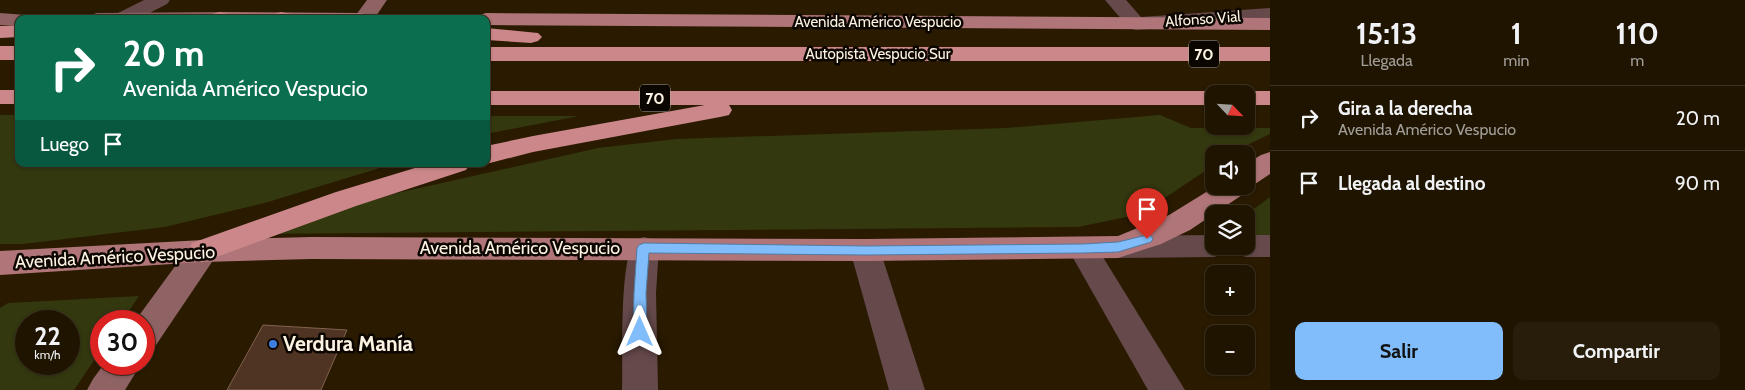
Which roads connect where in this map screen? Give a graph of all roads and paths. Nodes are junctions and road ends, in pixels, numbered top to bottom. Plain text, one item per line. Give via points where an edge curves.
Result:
1 (160, 0) edge
2 (377, 0) edge
3 (1115, 0) edge
4 (1270, 14) edge
5 (129, 15) edge
6 (365, 15) edge
7 (0, 19) edge
8 (15, 19) edge
9 (490, 20) edge
10 (1136, 24) junction
11 (1270, 24) edge
12 (15, 31) edge
13 (0, 32) edge
14 (490, 34) edge
15 (0, 53) edge
16 (15, 53) edge
17 (490, 54) edge
18 (749, 54) junction
19 (1270, 54) edge
20 (0, 97) edge
21 (15, 97) edge
22 (490, 98) edge
23 (824, 98) junction
24 (1205, 98) edge
25 (1255, 98) edge
26 (1270, 98) edge
27 (490, 154) edge
28 (1270, 161) edge
29 (447, 167) edge
30 (1255, 171) edge
31 (1223, 195) edge
32 (1205, 246) edge
33 (1255, 246) edge
34 (1270, 246) edge
35 (1118, 247) junction
36 (644, 248) junction
37 (1083, 249) junction
38 (866, 250) junction
39 (203, 251) junction
40 (0, 263) edge
41 (155, 319) edge
42 (116, 375) edge
43 (105, 390) edge
44 (640, 390) edge
45 (907, 390) edge
46 (1167, 390) edge

1 - 5 street
2 - 6 main road
3 - 10 street
4 - 10 street, Alfonso Vial
7 - 8 main road
9 - 10 main road, Avenida Américo Vespucio
10 - 11 main road, Avenida Américo Vespucio
12 - 13 highway
14 - 18 highway
15 - 16 highway
17 - 18 highway, Autopista Vespucio Sur / 70
18 - 19 highway, Autopista Vespucio Sur / 70
20 - 21 highway
22 - 23 highway, 70
23 - 24 highway, 70
23 - 27 highway via 721,110
25 - 26 highway
28 - 30 main road
29 - 39 highway via 346,199
31 - 35 main road, Avenida Américo Vespucio via 1201,212 1147,239
32 - 35 street
33 - 34 street
35 - 37 main road, Avenida Américo Vespucio
36 - 38 main road, Avenida Américo Vespucio
36 - 39 main road, Avenida Américo Vespucio
36 - 44 street via 640,293
37 - 38 main road, Avenida Américo Vespucio
37 - 46 street
38 - 45 street
39 - 40 main road, Avenida Américo Vespucio
39 - 41 main road
42 - 43 main road

